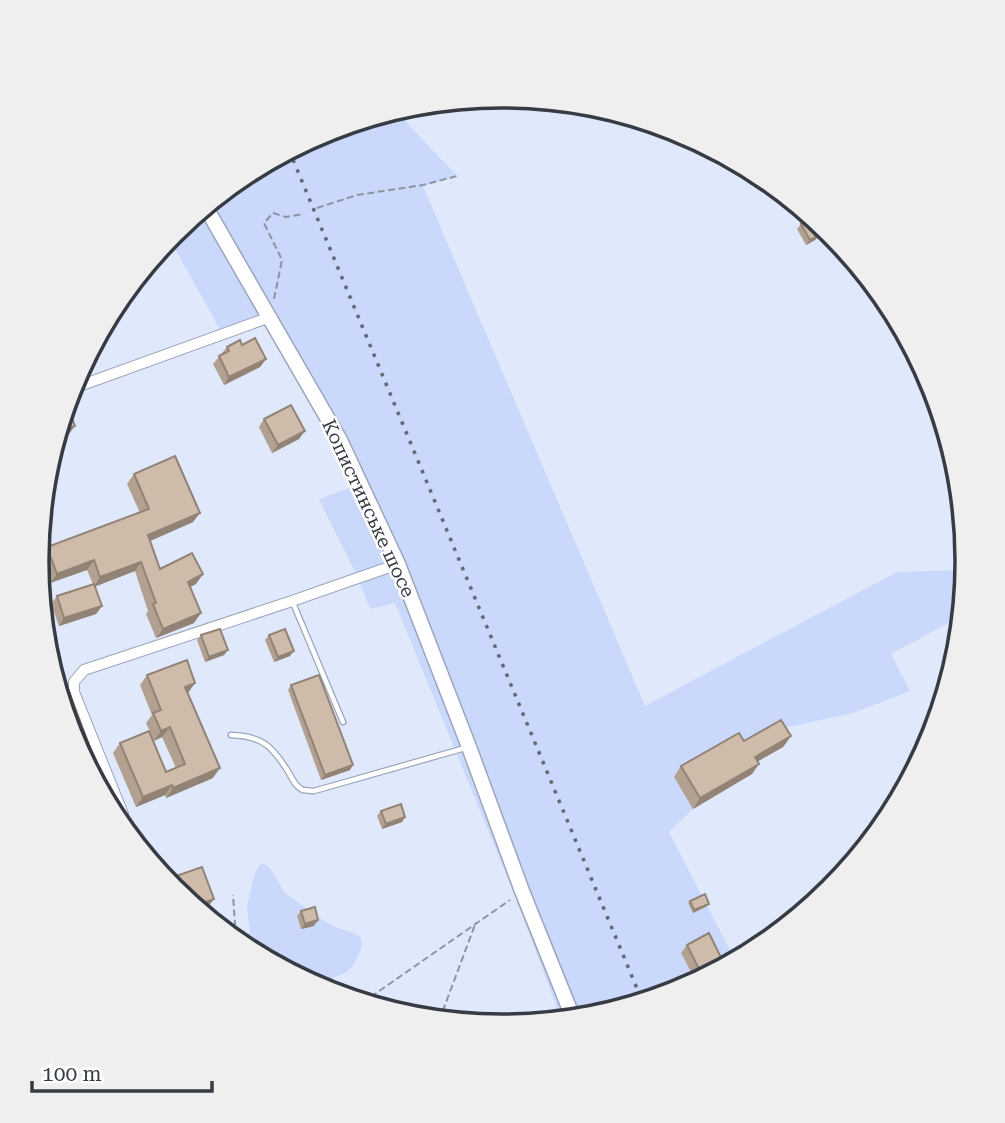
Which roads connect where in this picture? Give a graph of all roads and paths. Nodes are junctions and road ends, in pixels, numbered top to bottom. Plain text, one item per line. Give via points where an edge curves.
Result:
1 (457, 176) dead end
2 (317, 208) dead end
3 (303, 214) dead end
4 (210, 215) edge
5 (270, 317) junction
6 (86, 384) edge
7 (398, 564) junction
8 (292, 601) junction
9 (343, 722) dead end
10 (231, 735) dead end
11 (469, 747) junction
12 (118, 801) edge
13 (522, 891) junction
14 (233, 895) dead end
15 (477, 921) junction
16 (233, 926) edge
17 (372, 996) edge
18 (570, 1010) edge
19 (443, 1011) edge

1 - 2 path via 358,195
3 - 5 path via 286,217 273,213 264,222 282,260
4 - 5 street, Копистинське шосе
5 - 6 street
5 - 7 street, Копистинське шосе via 340,440
7 - 8 street
7 - 11 street, Копистинське шосе
8 - 9 lane
8 - 12 street via 84,670 74,682 74,691
10 - 11 lane via 269,746 295,784 314,791
11 - 13 street, Копистинське шосе
13 - 15 path
13 - 18 street, Копистинське шосе
14 - 16 path
15 - 17 path
15 - 19 path

